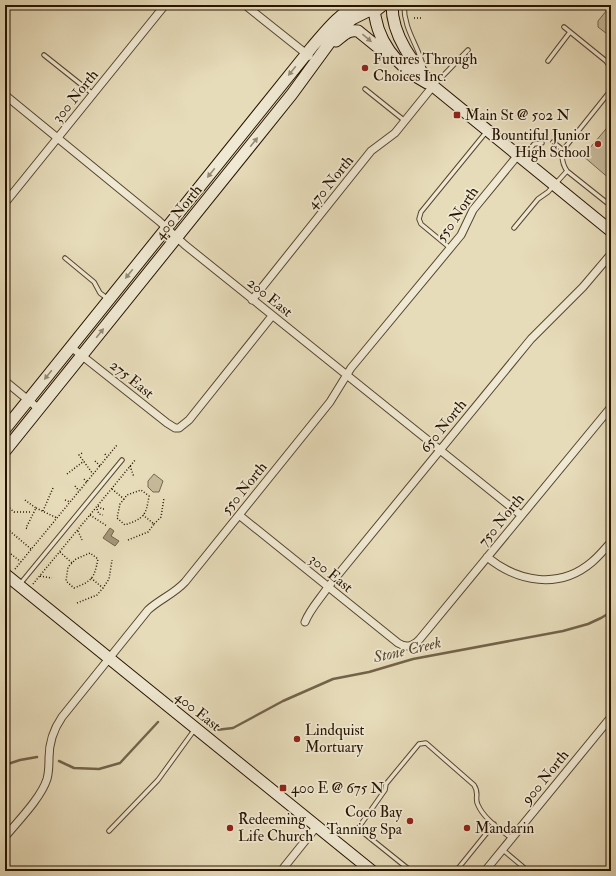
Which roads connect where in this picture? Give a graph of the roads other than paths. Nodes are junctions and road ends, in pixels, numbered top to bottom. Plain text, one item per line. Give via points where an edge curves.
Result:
1 (165, 5) edge
2 (245, 5) edge
3 (343, 5) edge
4 (359, 5) edge
5 (404, 5) edge
6 (384, 7) edge
7 (564, 27) dead end
8 (326, 31) junction
9 (570, 32) junction
10 (468, 50) dead end
11 (323, 52) junction
12 (306, 54) junction
13 (44, 55) dead end
14 (548, 61) dead end
15 (316, 62) junction
16 (403, 67) junction
17 (611, 77) edge
18 (430, 82) junction
19 (365, 90) dead end
20 (611, 90) edge
21 (93, 94) junction
22 (5, 95) edge
23 (405, 121) junction
24 (487, 130) junction
25 (58, 138) junction
26 (553, 142) dead end
27 (542, 143) dead end
28 (563, 150) junction
29 (520, 157) junction
30 (567, 171) junction
31 (555, 185) junction
32 (5, 204) edge
33 (611, 206) edge
34 (166, 228) junction
35 (514, 228) dead end
36 (611, 231) edge
37 (176, 237) junction
38 (450, 248) junction
39 (611, 254) edge
40 (65, 258) dead end
41 (108, 300) junction
42 (252, 300) junction
43 (272, 316) junction
44 (71, 347) junction
45 (82, 355) junction
46 (346, 375) junction
47 (5, 382) edge
48 (28, 400) junction
49 (611, 407) edge
50 (39, 409) junction
51 (5, 429) edge
52 (440, 450) junction
53 (5, 451) edge
54 (122, 460) dead end
55 (239, 515) junction
56 (521, 515) junction
57 (611, 542) edge
58 (487, 557) junction
59 (10, 572) edge
60 (19, 586) junction
61 (328, 587) junction
62 (306, 622) dead end
63 (409, 647) joint
64 (110, 659) junction
65 (611, 717) edge
66 (196, 729) junction
67 (494, 824) junction
68 (317, 826) junction
69 (108, 831) dead end
70 (5, 837) edge
71 (511, 838) junction
72 (502, 850) junction
73 (520, 864) junction
74 (281, 871) edge
75 (372, 871) edge
76 (411, 871) edge
77 (456, 871) edge
78 (485, 871) edge
79 (522, 871) edge
80 (528, 871) edge

1 - 21 street, 300 North
2 - 12 street
3 - 8 main road
4 - 8 main road, 400 North via 344,14
5 - 18 lane via 409,31
6 - 11 main road, 400 North via 358,15 347,23
6 - 16 main road via 377,26 384,42
6 - 18 main road via 406,51
7 - 9 lane
8 - 12 main road, 400 North
9 - 14 lane
9 - 17 lane via 606,61 610,67
10 - 18 lane
11 - 15 main road, 400 North
11 -> 16 main road via 346,33 355,31
12 - 15 street
12 -> 34 main road, 400 North
13 - 21 lane
37 -> 15 main road, 400 North
16 - 18 main road
18 - 23 street, 470 North
18 - 24 main road
19 - 23 lane
20 - 28 lane
21 - 25 street, 300 North
22 - 25 street, 200 East
23 - 42 street, 470 North via 395,133 371,151
24 - 29 main road
24 - 38 lane via 420,215 421,224
25 - 32 street, 300 North
25 - 34 street, 200 East
26 - 28 lane
27 - 29 lane via 534,144
28 - 30 lane via 563,166
29 - 31 main road
29 - 38 street, 550 North via 473,210 464,232
30 - 31 lane
30 - 33 lane
31 - 35 lane via 538,199
31 - 36 main road
34 - 37 street, 200 East
34 -> 41 main road, 400 North
37 - 42 street, 200 East
45 -> 37 main road, 400 North
38 - 46 street, 550 North
39 - 52 street, 650 North via 583,287 531,339
40 - 41 lane via 94,282 100,293
41 - 44 main road, 400 North
42 - 43 street, 200 East
43 - 45 street, 275 East via 189,420 179,428 166,424
43 - 46 street, 200 East
44 - 45 street, 275 East
44 -> 48 main road, 400 North
45 - 50 main road, 400 North
46 - 52 street, 200 East
46 - 55 street, 550 North via 330,402
47 - 48 street
48 - 50 street
48 - 51 main road, 400 North
49 - 56 street, 750 North
50 - 53 main road, 400 North
52 - 56 street, 200 East
52 - 61 street, 650 North
54 - 60 lane
55 - 61 street, 300 East
55 - 64 street, 550 North via 181,586 148,610
56 - 58 street, 750 North
57 - 58 street via 578,572 555,579 521,577 503,569
58 - 63 street, 750 North via 419,640
59 - 60 main road, 400 East
60 - 64 main road, 400 East
61 - 62 street, 650 North via 308,614
61 - 63 street, 300 East via 398,643
64 - 66 main road, 400 East
64 - 70 street, 550 North via 55,728 45,785
65 - 71 street, 900 North
66 - 68 main road, 400 East
66 - 69 lane via 158,780
67 - 71 lane
67 - 76 lane via 476,803 478,790 474,784 426,743 419,744 386,784 385,790 359,827
67 - 77 lane
68 - 74 street
68 - 75 main road, 400 East
71 - 72 street, 900 North
72 - 73 lane
72 - 78 street, 900 North
73 - 79 lane
73 - 80 lane

